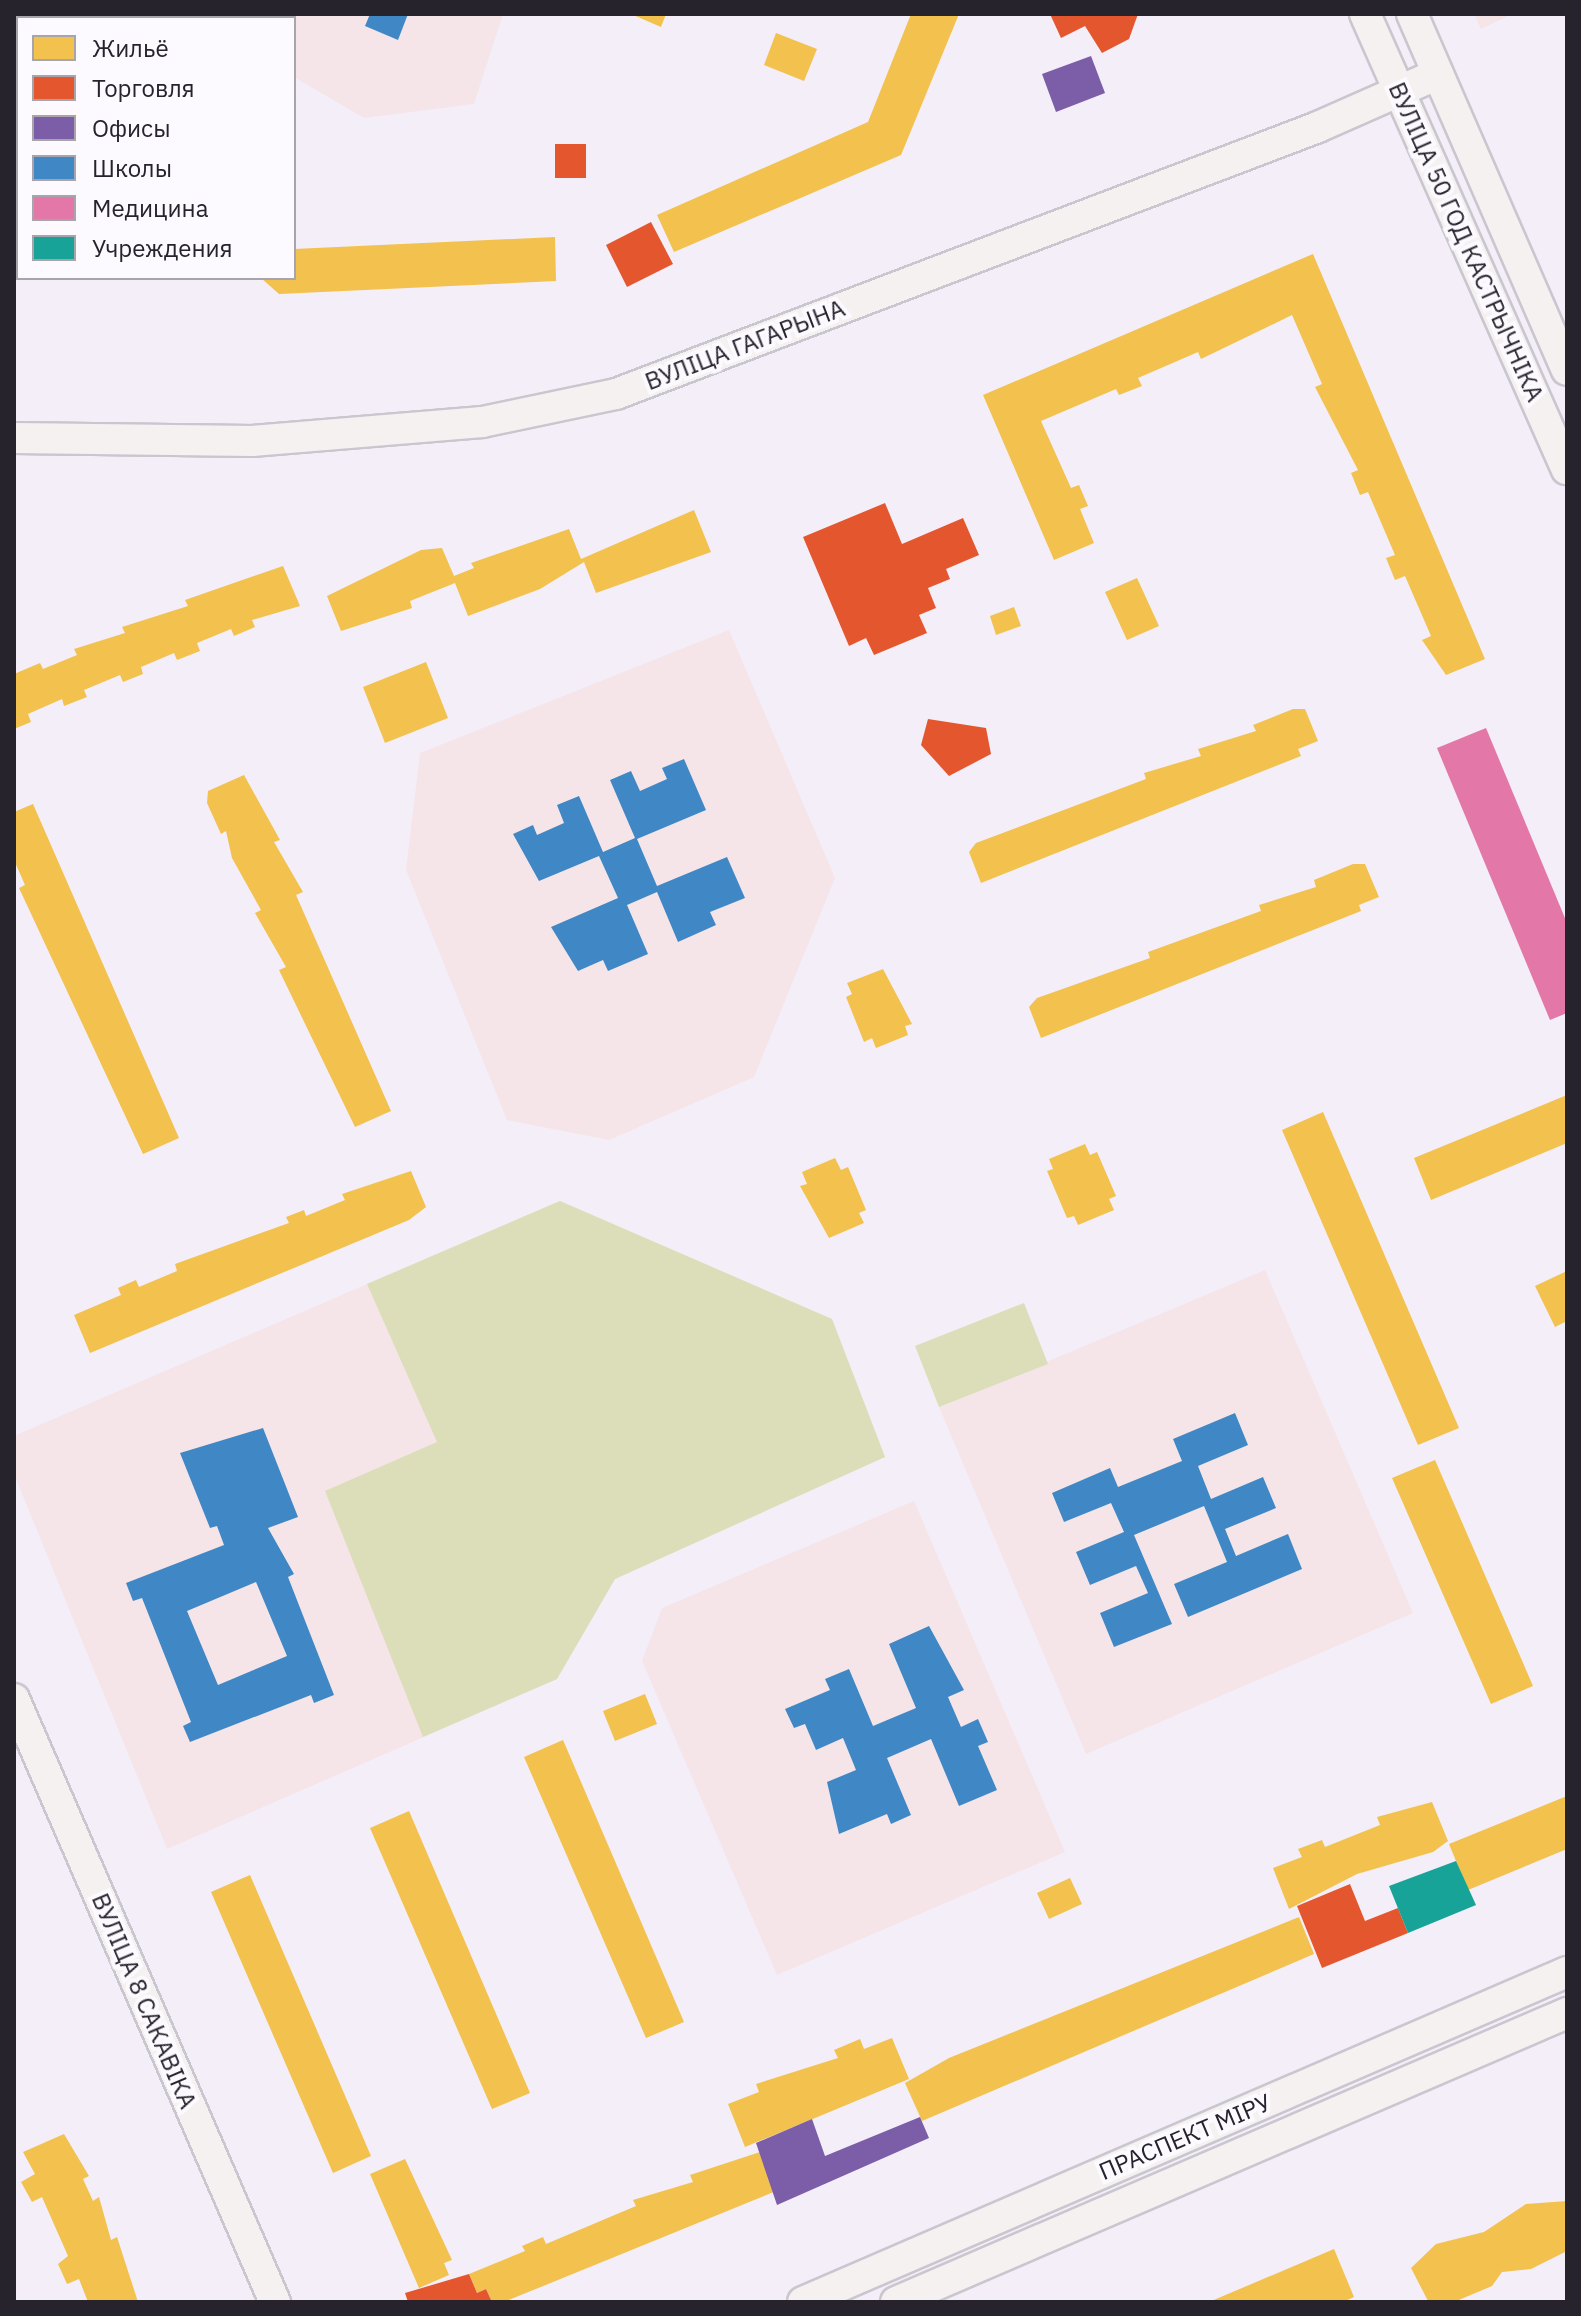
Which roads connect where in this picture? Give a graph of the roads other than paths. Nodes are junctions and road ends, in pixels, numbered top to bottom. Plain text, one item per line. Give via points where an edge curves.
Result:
1 (1365, 14) edge
2 (1412, 14) edge
3 (1438, 74) junction
4 (1399, 88) junction
5 (1567, 370) edge
6 (14, 438) edge
7 (1567, 469) edge
8 (14, 1699) edge
9 (1567, 1972) edge
10 (1567, 2013) edge
11 (1414, 2038) junction
12 (1429, 2072) junction
13 (885, 2267) junction
14 (897, 2301) edge
15 (275, 2302) edge
16 (803, 2302) edge

1 - 4 main road, ВУЛІЦА 50 ГОД КАСТРЫЧНІКА
2 - 3 main road, ВУЛІЦА 50 ГОД КАСТРЫЧНІКА
3 - 4 main road, ВУЛІЦА ГАГАРЫНА
3 - 5 main road, ВУЛІЦА 50 ГОД КАСТРЫЧНІКА
4 - 6 main road, ВУЛІЦА ГАГАРЫНА via 1318,127 616,394 482,422 252,441
4 - 7 main road, ВУЛІЦА 50 ГОД КАСТРЫЧНІКА
8 - 15 main road, ВУЛІЦА 8 САКАВІКА
9 - 11 main road, ПРАСПЕКТ МІРУ
10 - 12 main road, ПРАСПЕКТ МІРУ
11 - 12 main road
11 - 13 main road, ПРАСПЕКТ МІРУ
12 - 14 main road, ПРАСПЕКТ МІРУ
13 - 14 main road
13 - 16 main road, ПРАСПЕКТ МІРУ

